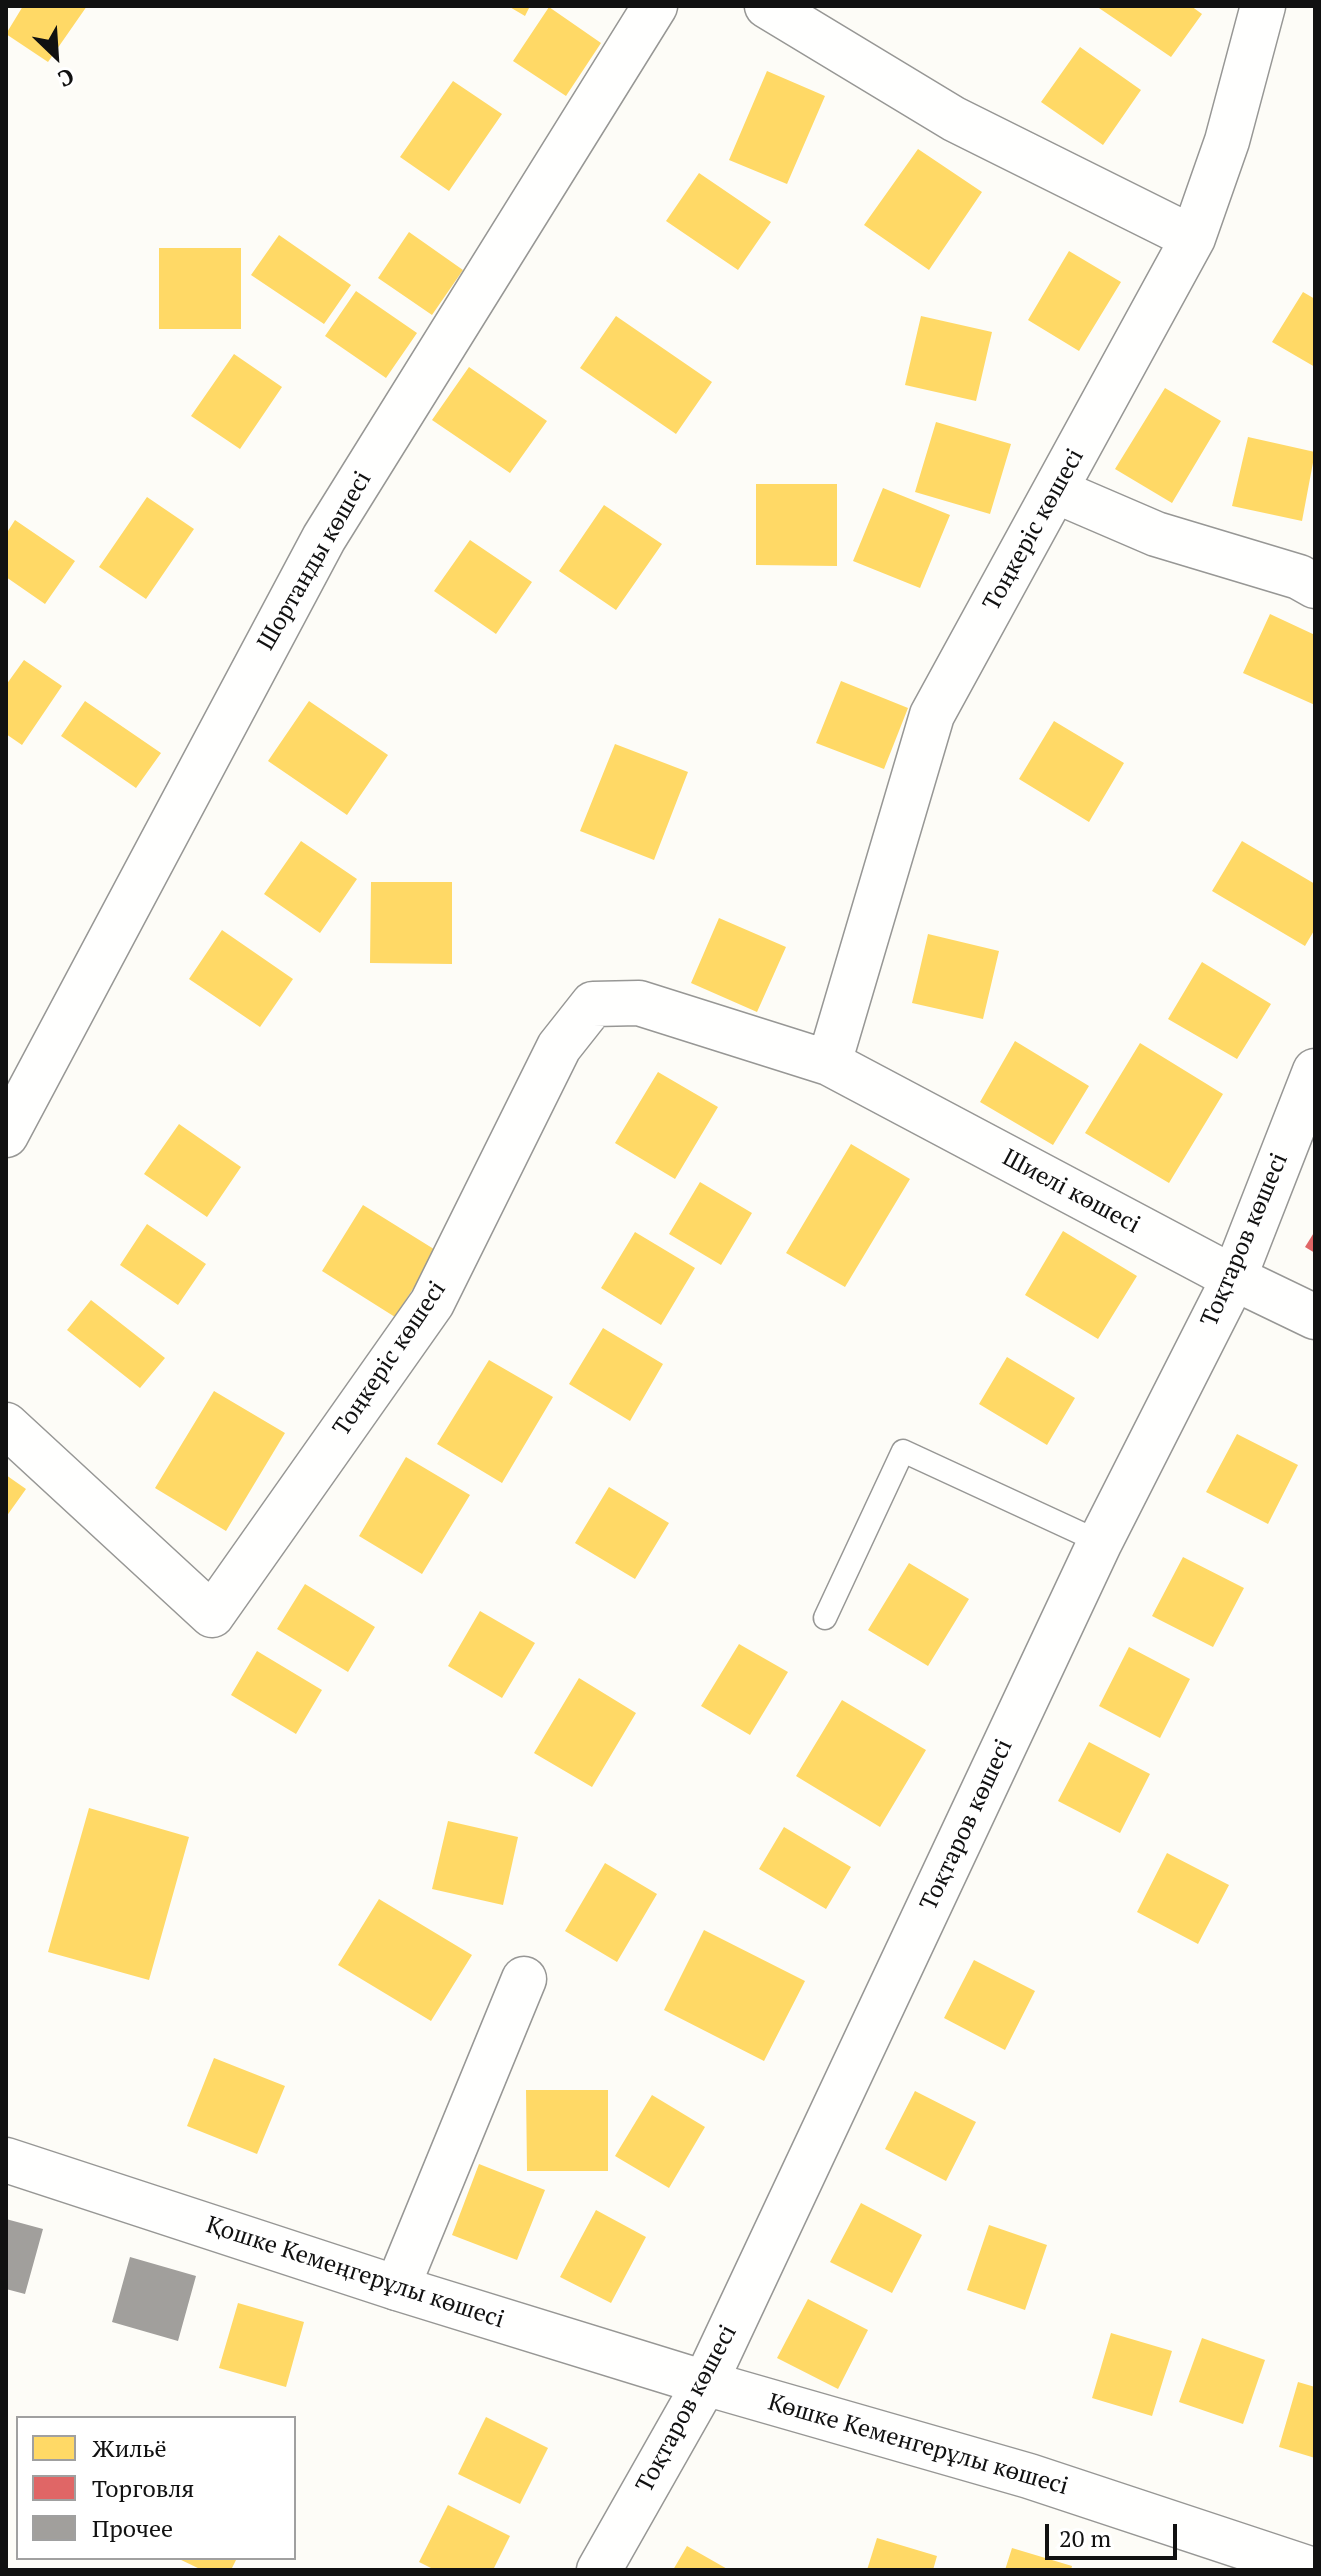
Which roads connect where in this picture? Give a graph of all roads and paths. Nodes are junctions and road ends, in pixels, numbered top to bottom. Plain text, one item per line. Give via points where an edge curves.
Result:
1 (655, 6) edge
2 (767, 6) edge
3 (1263, 6) edge
4 (1193, 238) junction
5 (1056, 491) junction
6 (1315, 586) edge
7 (639, 1003) joint
8 (829, 1063) junction
9 (1315, 1071) edge
10 (6, 1135) edge
11 (1234, 1278) junction
12 (1315, 1317) edge
13 (6, 1425) edge
14 (1100, 1542) junction
15 (825, 1618) dead end
16 (524, 1979) dead end
17 (6, 2160) edge
18 (397, 2288) junction
19 (705, 2383) junction
20 (599, 2570) edge
21 (1313, 2570) edge

1 - 10 street, Шортанды көшесі via 324,538
2 - 4 street via 954,119
3 - 4 street, Тоңкерiс көшесі via 1227,141
4 - 5 street, Тоңкерiс көшесі
5 - 6 street via 1156,534
5 - 8 street, Тоңкерiс көшесі via 932,715
7 - 8 street, Шиелі көшесі
7 - 13 street, Тоңкерiс көшесі via 593,1004 559,1047 432,1303 212,1615
8 - 11 street, Шиелі көшесі
9 - 11 street, Тоқтаров көшесі
11 - 12 street, Шиелі көшесі
11 - 14 street, Тоқтаров көшесі
14 - 15 lane via 903,1451
14 - 19 street, Тоқтаров көшесі
16 - 18 street
17 - 18 street, Қошке Кемеңгерұлы көшесі
18 - 19 street, Қошке Кемеңгерұлы көшесі
19 - 20 street, Тоқтаров көшесі
19 - 21 street, Көшке Кеменгерұлы көшесі via 1029,2476

